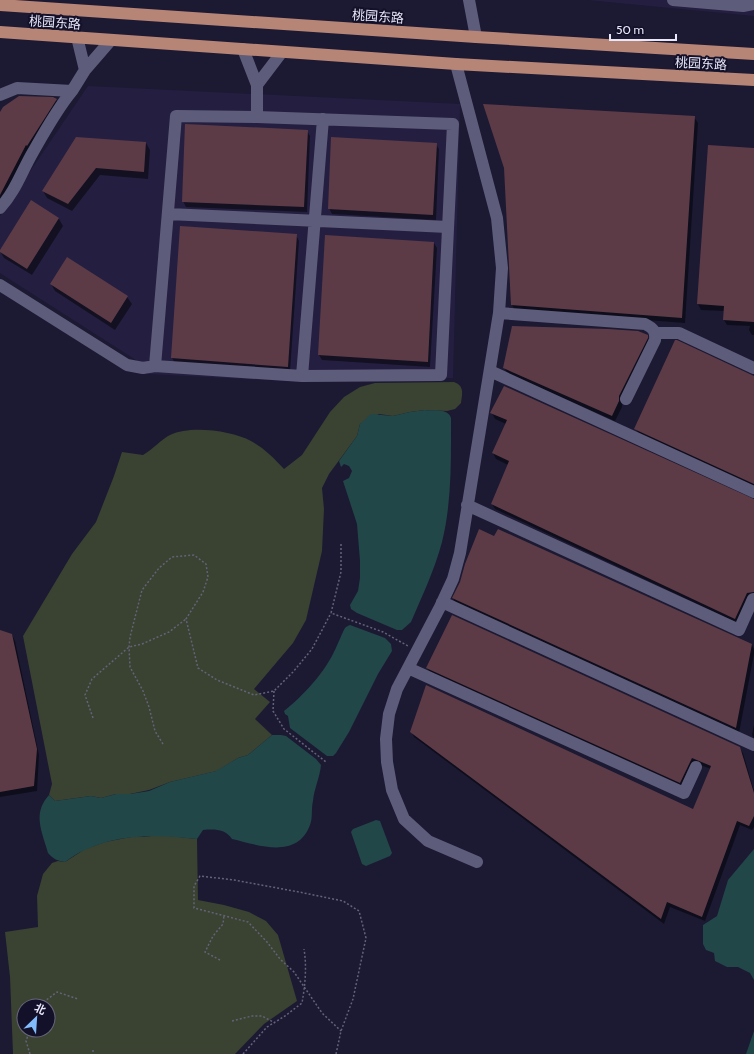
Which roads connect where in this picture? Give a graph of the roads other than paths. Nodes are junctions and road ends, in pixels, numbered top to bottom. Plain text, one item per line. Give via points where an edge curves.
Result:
1 (469, 0) edge
2 (673, 0) edge
3 (12, 3) edge
4 (754, 4) edge
5 (0, 5) edge
6 (0, 32) edge
7 (77, 37) junction
8 (476, 37) junction
9 (111, 40) junction
10 (243, 49) junction
11 (282, 52) junction
12 (754, 54) edge
13 (456, 64) junction
14 (85, 70) junction
15 (754, 80) edge
16 (257, 85) junction
17 (72, 91) junction
18 (0, 95) edge
19 (257, 117) junction
20 (323, 119) junction
21 (0, 208) edge
22 (168, 214) junction
23 (315, 221) junction
24 (448, 227) junction
25 (0, 286) edge
26 (499, 313) junction
27 (656, 333) junction
28 (155, 366) junction
29 (754, 368) edge
30 (490, 371) junction
31 (302, 376) junction
32 (626, 399) dead end
33 (754, 492) edge
34 (467, 505) junction
35 (753, 599) edge
36 (442, 602) junction
37 (408, 668) junction
38 (754, 745) edge
39 (696, 768) dead end
40 (477, 862) dead end

1 - 8 street
2 - 4 street via 743,6
3 - 5 main road, 桃园东路
3 - 8 main road, 桃园东路
6 - 7 main road, 桃园东路
7 - 9 main road, 桃园东路
7 - 14 street
8 - 12 main road, 桃园东路
9 - 10 main road, 桃园东路
9 - 14 street
10 - 11 main road, 桃园东路
10 - 16 street
11 - 13 main road, 桃园东路
11 - 16 street
13 - 15 main road, 桃园东路
13 - 26 street via 497,218 502,268
14 - 17 street
16 - 19 street
17 - 18 street via 17,88
17 - 21 street via 61,104 9,198
19 - 20 street
19 - 22 street via 176,116
20 - 23 street
20 - 24 street via 453,124
22 - 23 street
22 - 28 street
23 - 24 street
23 - 31 street
24 - 31 street via 441,375
25 - 28 street via 128,365 143,368
26 - 27 street via 645,324
26 - 30 street
27 - 29 street via 679,333
27 - 32 street
28 - 31 street
30 - 33 street
30 - 34 street
34 - 35 street via 739,630
34 - 36 street via 460,553 453,579
36 - 37 street
36 - 38 street
37 - 39 street via 684,793
37 - 40 street via 397,689 389,714 387,762 392,790 404,819 428,841

